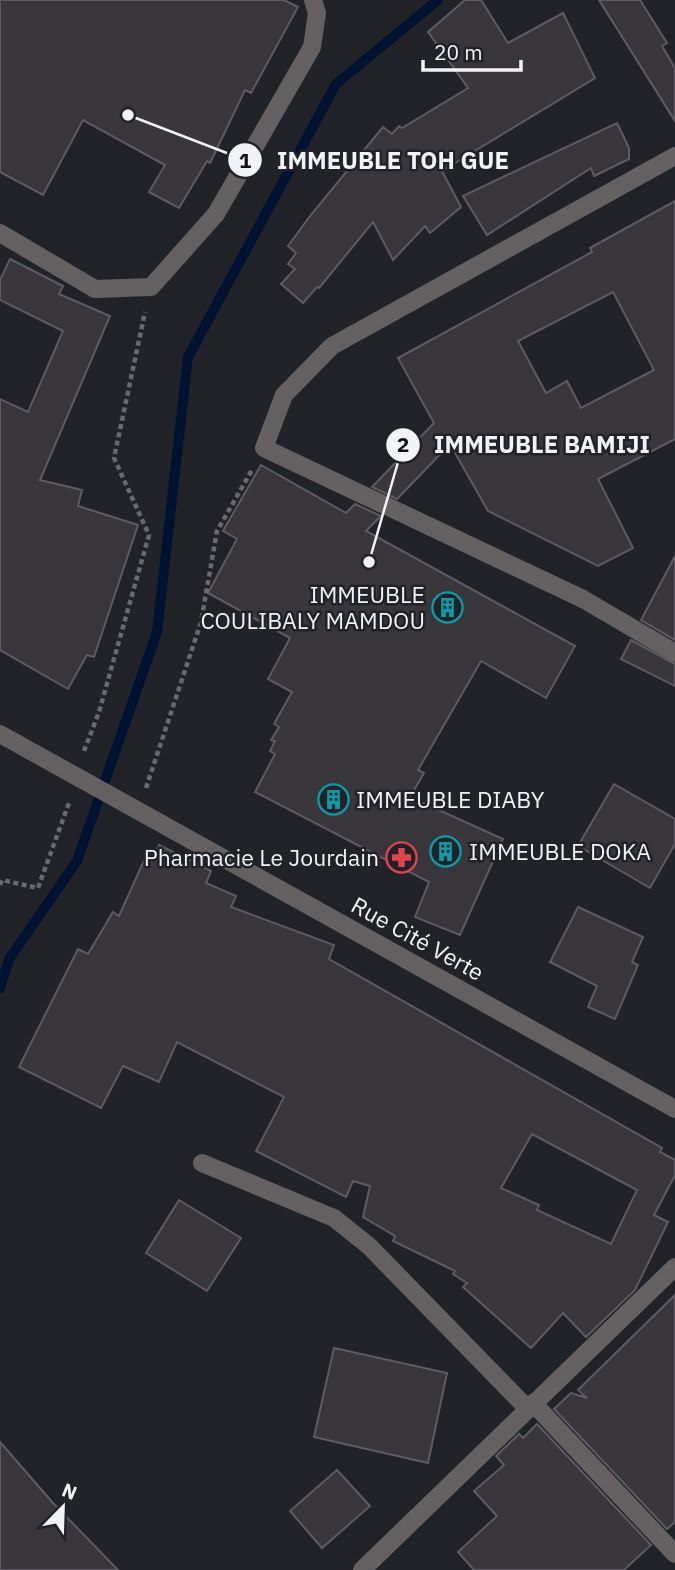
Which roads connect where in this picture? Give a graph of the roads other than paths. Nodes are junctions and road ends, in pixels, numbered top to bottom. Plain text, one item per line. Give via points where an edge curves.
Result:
1 (313, 0) edge
2 (675, 156) edge
3 (0, 233) edge
4 (675, 653) edge
5 (0, 734) edge
6 (675, 1108) edge
7 (202, 1163) dead end
8 (675, 1267) edge
9 (530, 1406) junction
10 (675, 1554) edge
11 (362, 1570) edge

1 - 3 street via 317,13 312,47 216,214 151,287 95,289
2 - 4 street via 332,346 284,395 264,448 583,599
5 - 6 street, Rue Cité Verte
7 - 9 street via 334,1218 378,1254
8 - 9 street
9 - 10 street
9 - 11 street

